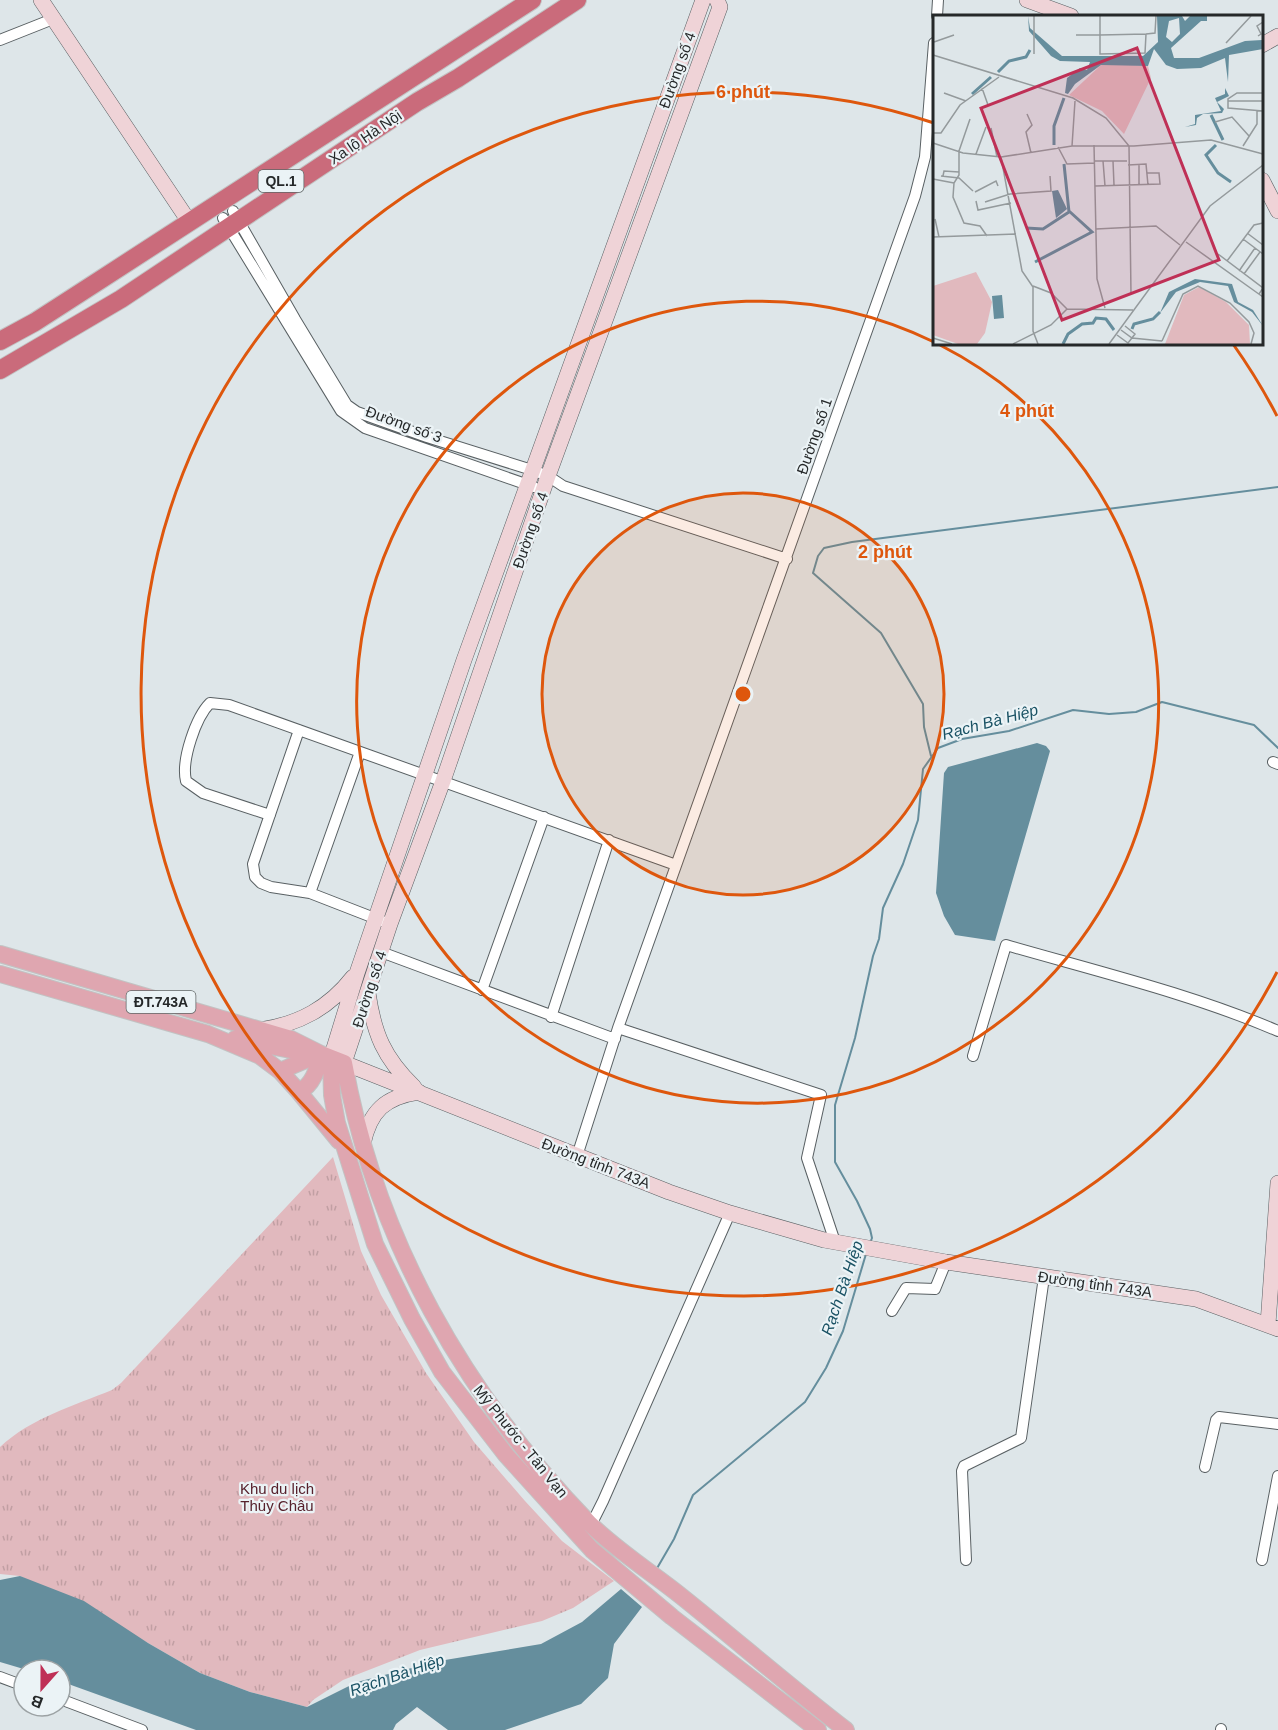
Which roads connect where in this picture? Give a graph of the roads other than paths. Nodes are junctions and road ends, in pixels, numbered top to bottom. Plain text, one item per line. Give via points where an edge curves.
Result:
1 (40, 0) edge
2 (517, 0) edge
3 (532, 0) edge
4 (561, 0) edge
5 (577, 0) edge
6 (703, 0) edge
7 (717, 0) edge
8 (938, 0) edge
9 (1027, 0) edge
10 (937, 15) edge
11 (1068, 15) edge
12 (53, 19) junction
13 (1278, 36) edge
14 (0, 40) edge
15 (1263, 44) edge
16 (933, 56) edge
17 (1263, 182) edge
18 (1278, 211) edge
19 (230, 219) junction
20 (187, 220) junction
21 (91, 286) junction
22 (0, 333) edge
23 (0, 341) edge
24 (0, 360) edge
25 (0, 370) edge
26 (355, 416) junction
27 (532, 470) junction
28 (546, 483) junction
29 (527, 485) junction
30 (787, 559) junction
31 (300, 730) junction
32 (360, 752) junction
33 (425, 775) junction
34 (443, 781) junction
35 (270, 815) junction
36 (544, 817) junction
37 (609, 840) junction
38 (676, 865) junction
39 (310, 893) junction
40 (375, 919) junction
41 (390, 924) junction
42 (381, 952) junction
43 (0, 954) edge
44 (357, 973) junction
45 (0, 974) edge
46 (482, 990) junction
47 (368, 991) junction
48 (551, 1017) junction
49 (260, 1030) junction
50 (1278, 1031) edge
51 (208, 1034) junction
52 (616, 1034) junction
53 (973, 1056) dead end
54 (332, 1058) junction
55 (280, 1071) junction
56 (299, 1092) junction
57 (419, 1092) junction
58 (363, 1144) junction
59 (343, 1146) junction
60 (577, 1156) junction
61 (1278, 1183) edge
62 (730, 1213) junction
63 (1276, 1223) edge
64 (835, 1242) junction
65 (946, 1262) junction
66 (1044, 1276) junction
67 (935, 1289) junction
68 (948, 1290) dead end
69 (892, 1311) dead end
70 (1273, 1326) edge
71 (449, 1343) junction
72 (431, 1353) junction
73 (1278, 1424) edge
74 (1205, 1467) dead end
75 (1278, 1476) edge
76 (591, 1524) junction
77 (966, 1560) dead end
78 (1262, 1560) dead end
79 (72, 1704) edge
80 (142, 1730) edge
81 (818, 1730) edge
82 (846, 1730) edge

1 - 12 street
2 - 20 highway, Xa lộ Hà Nội / QL.1
3 - 20 highway, Xa lộ Hà Nội / QL.1
4 - 19 highway, Xa lộ Hà Nội / QL.1
5 - 19 highway, Xa lộ Hà Nội / QL.1
6 - 27 street, Đường số 4
7 - 28 street, Đường số 4 via 720,7
8 - 10 street
9 - 11 street
12 - 14 street
12 - 20 street
13 - 15 street
16 - 30 street, Đường số 1 via 925,157 915,196
17 - 18 street
19 - 24 highway, Xa lộ Hà Nội / QL.1
19 - 25 highway, Xa lộ Hà Nội / QL.1 via 121,299
19 - 26 street, Đường số 3 via 341,411
20 - 21 highway, Xa lộ Hà Nội / QL.1 via 153,238 144,252
21 - 22 highway, Xa lộ Hà Nội / QL.1 via 73,291
21 - 23 highway, Xa lộ Hà Nội / QL.1
26 - 27 street, Đường số 3
26 - 29 street, Đường số 3 via 365,428
27 - 28 street, Đường số 3
27 - 29 street, Đường số 4
28 - 29 street, Đường số 3
28 - 30 street, Đường số 3
28 - 34 street, Đường số 4
29 - 33 street, Đường số 4
30 - 38 street, Đường số 1
31 - 32 street
31 - 35 street
31 - 35 street via 230,705 210,703 202,711 184,763 186,781 203,794
32 - 33 street
32 - 39 street
33 - 34 street
33 - 40 street, Đường số 4
34 - 36 street
34 - 41 street, Đường số 4
35 - 39 street via 253,864 255,877 272,887
36 - 37 street
36 - 46 street
37 - 38 street
37 - 48 street
38 - 52 street, Đường số 1
39 - 40 street
40 - 41 street
40 - 44 street, Đường số 4
41 - 42 street, Đường số 4
42 - 46 street
42 - 47 street, Đường số 4
43 - 49 main road, ĐT.743A
44 - 49 street via 315,1012 281,1027
44 - 54 street, Đường số 4
45 - 51 main road, Mỹ Phước - Tân Vạn / ĐT.743A
46 - 48 street
47 - 54 street, Đường số 4
47 - 57 street via 372,1020 387,1056
48 - 52 street
49 - 54 main road, ĐT.743A
50 - 53 street via 1154,987 1006,945
51 - 54 main road, Đường tỉnh 743A / ĐT.743A via 246,1040 296,1056
51 - 55 main road, Mỹ Phước - Tân Vạn via 260,1056
52 - 60 street, Đường số 1
52 - 64 street via 821,1095 807,1158
54 - 55 main road
54 - 56 main road
54 - 57 street, Đường tỉnh 743A / ĐT.743A
54 - 58 main road, Mỹ Phước - Tân Vạn
54 - 59 main road, Mỹ Phước - Tân Vạn via 334,1108
55 - 56 main road, Mỹ Phước - Tân Vạn
56 - 59 main road, Mỹ Phước - Tân Vạn
57 - 58 street via 398,1096 377,1111 368,1124
57 - 60 street, Đường tỉnh 743A / ĐT.743A
58 - 71 main road, Mỹ Phước - Tân Vạn via 402,1252
59 - 72 main road, Mỹ Phước - Tân Vạn via 375,1244
60 - 62 street, Đường tỉnh 743A / ĐT.743A
61 - 63 street
62 - 64 street, Đường tỉnh 743A / ĐT.743A
62 - 76 street
63 - 70 street
64 - 65 street, Đường tỉnh 743A / ĐT.743A
65 - 66 street, Đường tỉnh 743A / ĐT.743A
65 - 67 street
66 - 70 street, Đường tỉnh 743A / ĐT.743A via 1196,1299
66 - 77 street via 1021,1438 964,1466 962,1471
67 - 68 street
67 - 69 street via 906,1288
71 - 72 main road
71 - 76 main road, Mỹ Phước - Tân Vạn via 503,1423
72 - 81 main road, Mỹ Phước - Tân Vạn via 506,1455 584,1542 672,1617
73 - 74 street via 1219,1417
75 - 78 street
76 - 82 main road, Mỹ Phước - Tân Vạn
79 - 80 street

